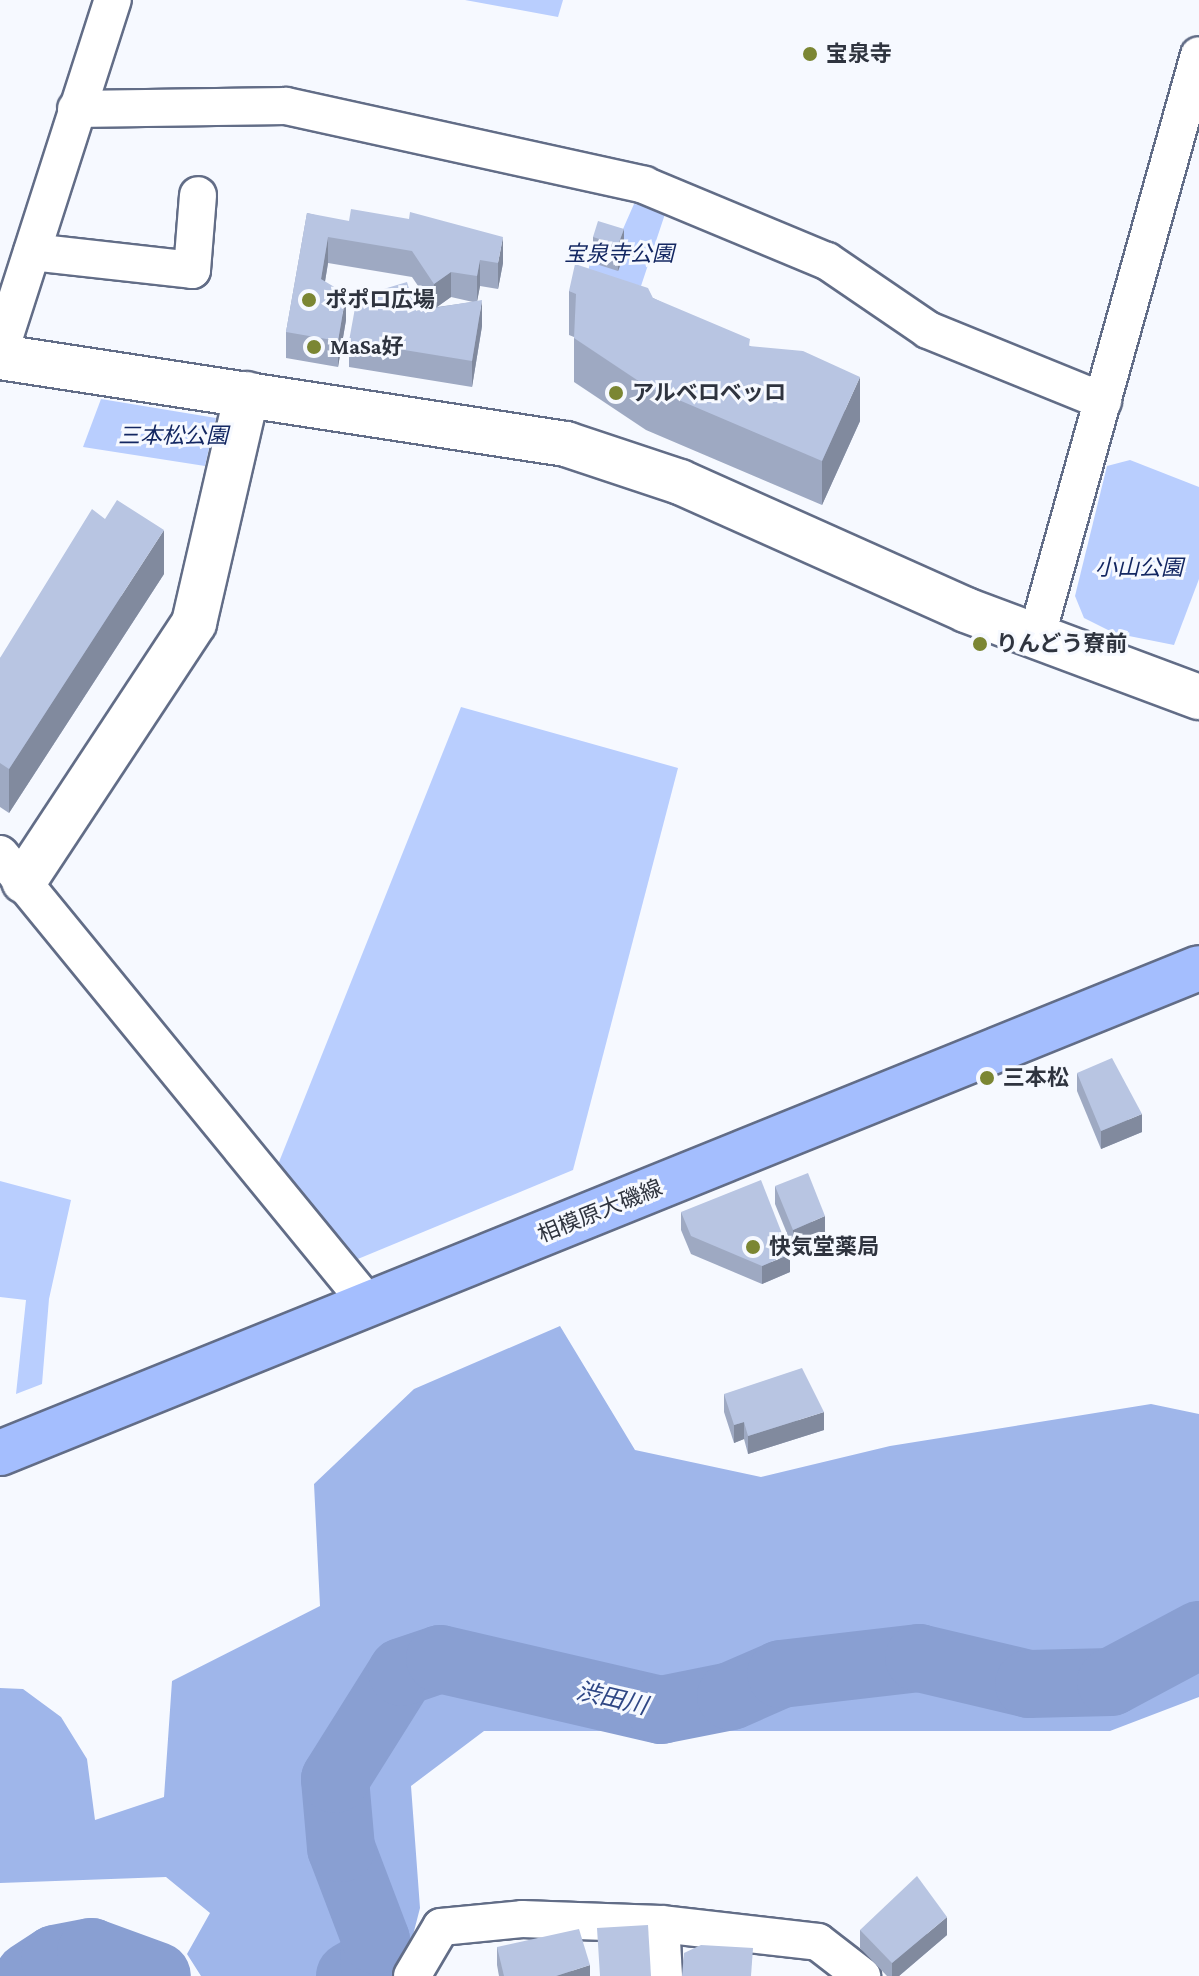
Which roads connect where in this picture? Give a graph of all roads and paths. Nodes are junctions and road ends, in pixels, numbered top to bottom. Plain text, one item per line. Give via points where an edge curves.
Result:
1 (113, 0) edge
2 (1199, 55) edge
3 (76, 109) junction
4 (198, 195) dead end
5 (32, 252) junction
6 (0, 354) edge
7 (247, 394) junction
8 (1103, 401) junction
9 (1036, 638) junction
10 (1199, 697) edge
11 (12, 868) edge
12 (1199, 968) edge
13 (369, 1305) junction
14 (0, 1453) edge
15 (661, 1924) junction
16 (412, 1976) edge
17 (664, 1976) edge
18 (862, 1976) edge

1 - 3 street
2 - 8 street
3 - 5 street
3 - 8 street via 286,106 644,185 827,261 928,330
4 - 5 street via 192,270
5 - 6 street
6 - 7 street
7 - 9 street via 566,444 680,482
7 - 11 street via 194,623
8 - 9 street
9 - 10 street
11 - 13 street
12 - 13 main road, 相模原大磯線
13 - 14 main road, 相模原大磯線
15 - 16 street via 522,1919 441,1927
15 - 17 street
15 - 18 street via 818,1942

